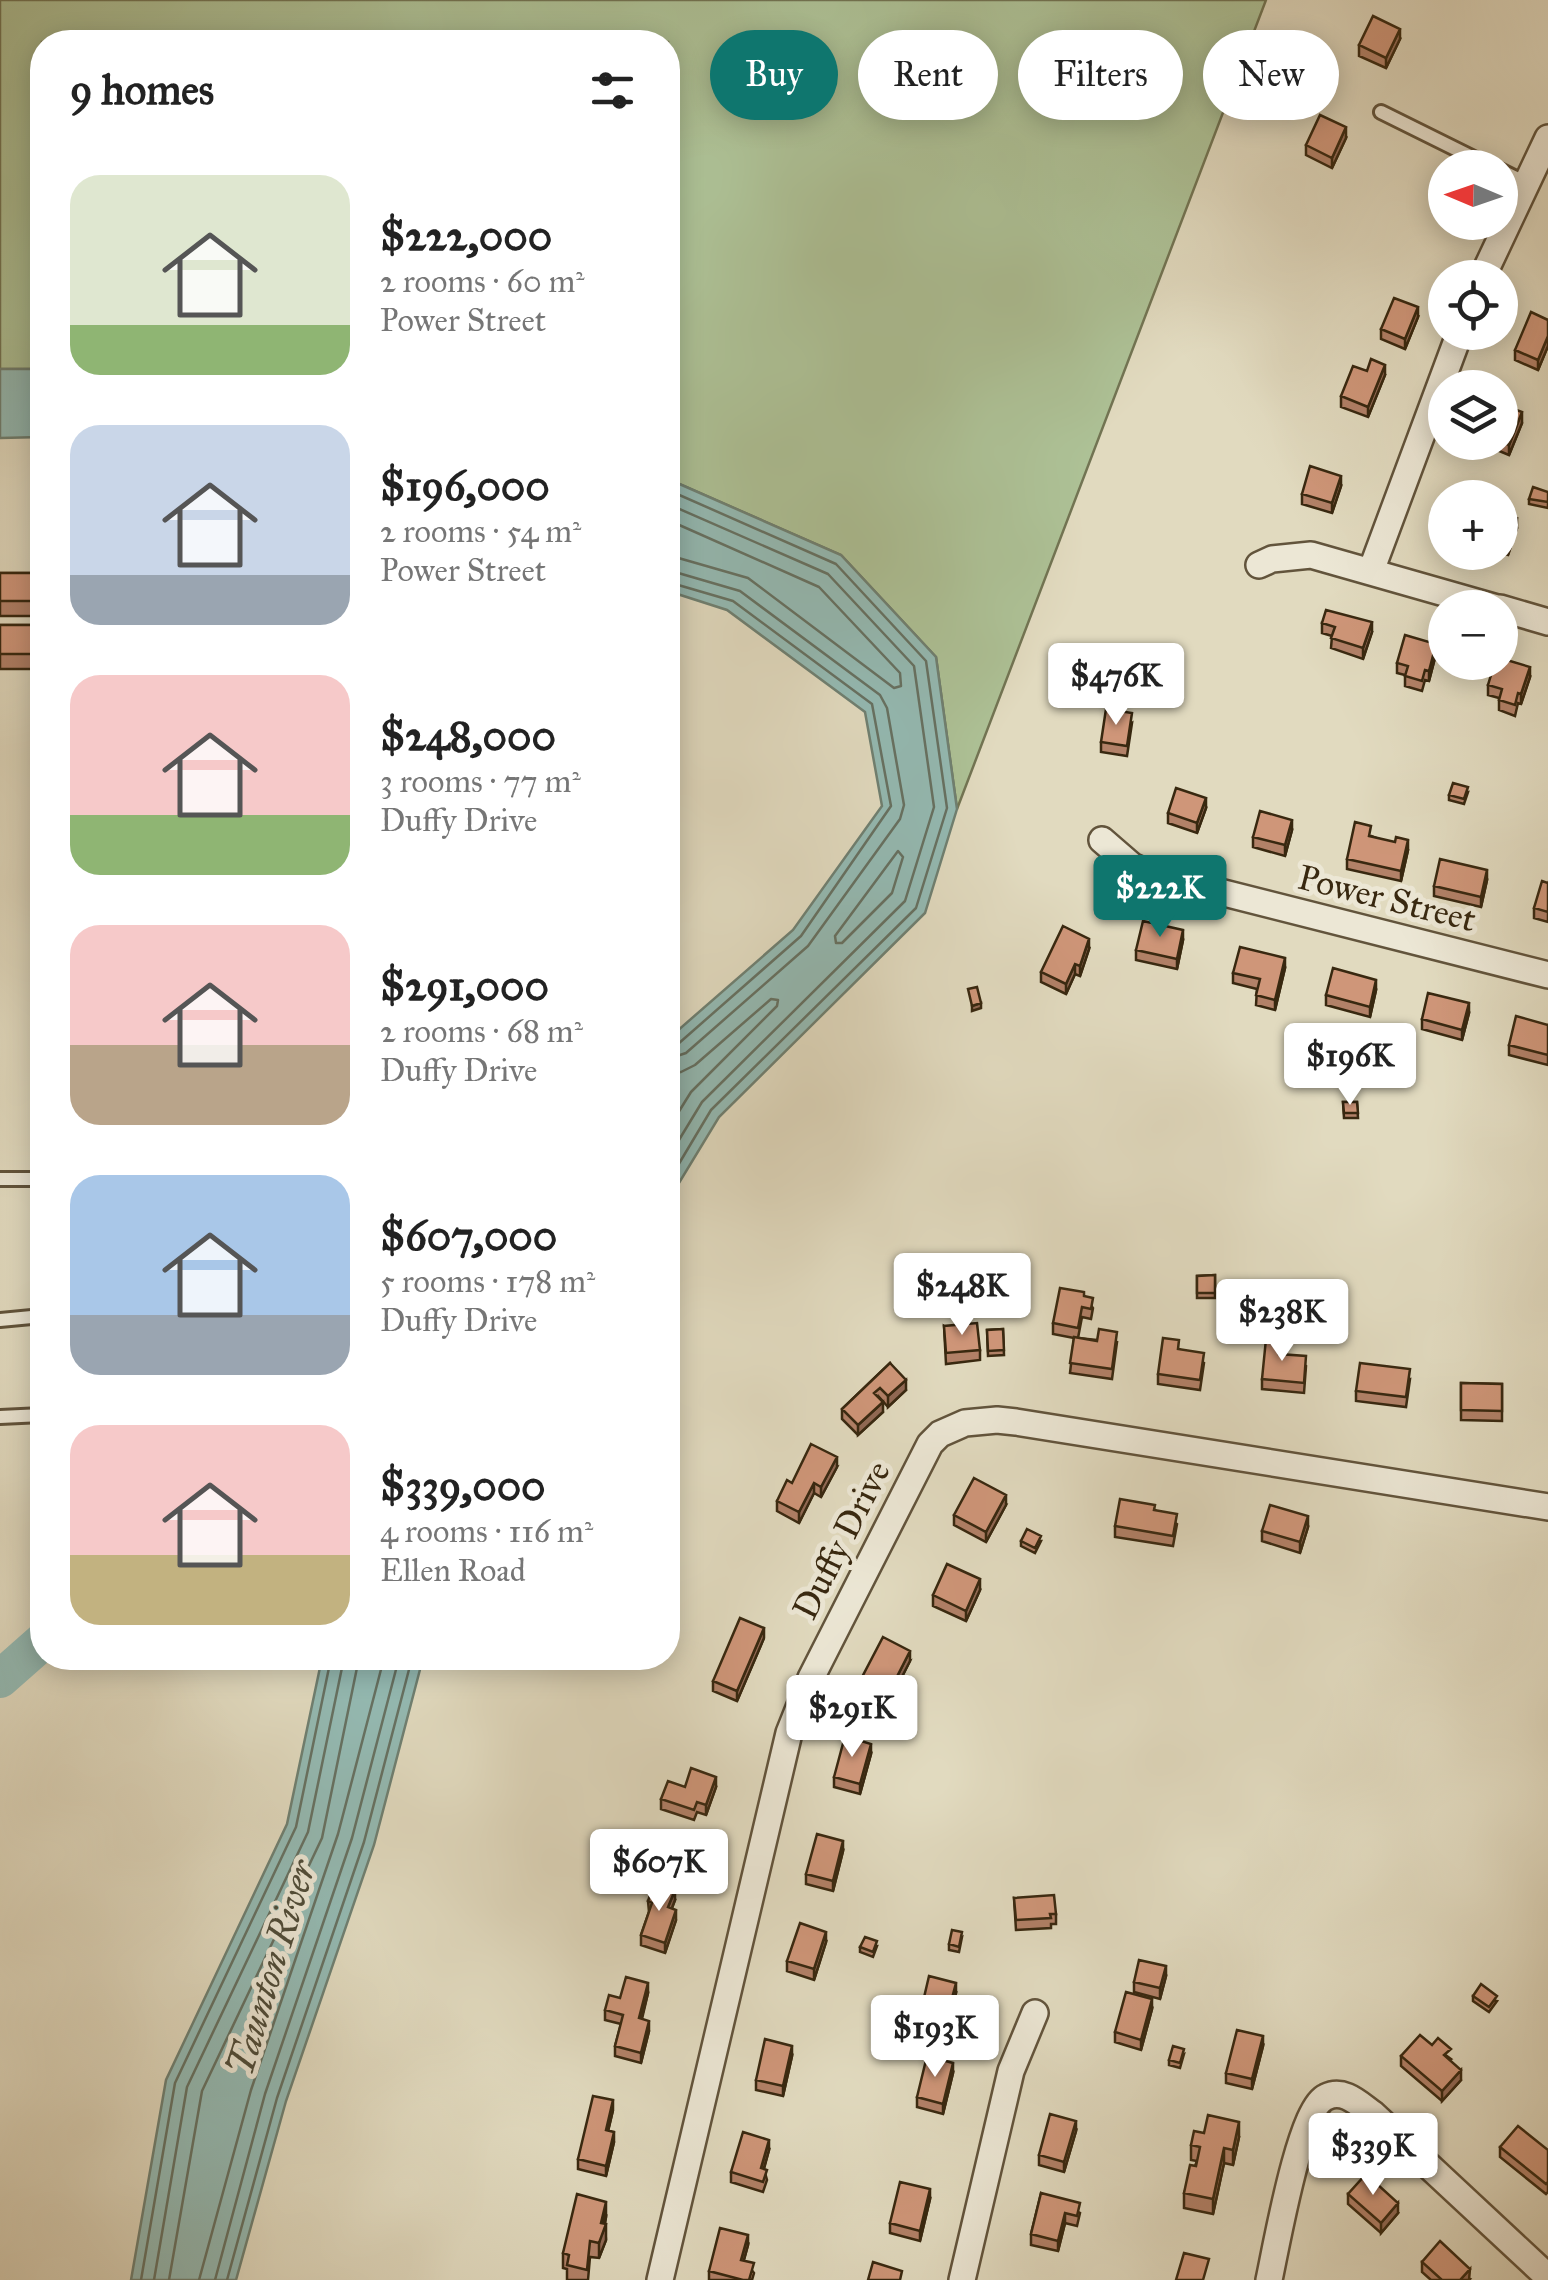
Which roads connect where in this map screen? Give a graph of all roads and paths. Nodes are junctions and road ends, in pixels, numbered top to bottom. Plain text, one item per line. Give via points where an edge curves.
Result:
1 (1381, 112) dead end
2 (1548, 138) edge
3 (1458, 150) edge
4 (1518, 179) edge
5 (1526, 183) junction
6 (1490, 260) edge
7 (1453, 350) edge
8 (1259, 565) dead end
9 (1372, 570) junction
10 (1439, 590) edge
11 (1518, 613) edge
12 (1548, 622) edge
13 (1102, 840) dead end
14 (1548, 975) edge
15 (30, 1178) edge
16 (0, 1179) edge
17 (30, 1317) edge
18 (0, 1320) edge
19 (30, 1415) edge
20 (0, 1417) edge
21 (1548, 1507) edge
22 (1035, 2013) dead end
23 (1548, 2277) edge
24 (660, 2280) edge
25 (962, 2280) edge
26 (1268, 2280) edge

1 - 3 lane
2 - 5 street
4 - 5 lane
5 - 6 street
7 - 9 street
8 - 9 street via 1311,555
9 - 10 street
11 - 12 street
13 - 14 street, Power Street via 1149,874
15 - 16 lane
17 - 18 lane
19 - 20 lane
21 - 24 street, Duffy Drive via 1016,1422 978,1420 940,1434 916,1469 789,1733
22 - 25 street via 1011,2071
23 - 26 street via 1374,2114 1338,2093 1312,2109

